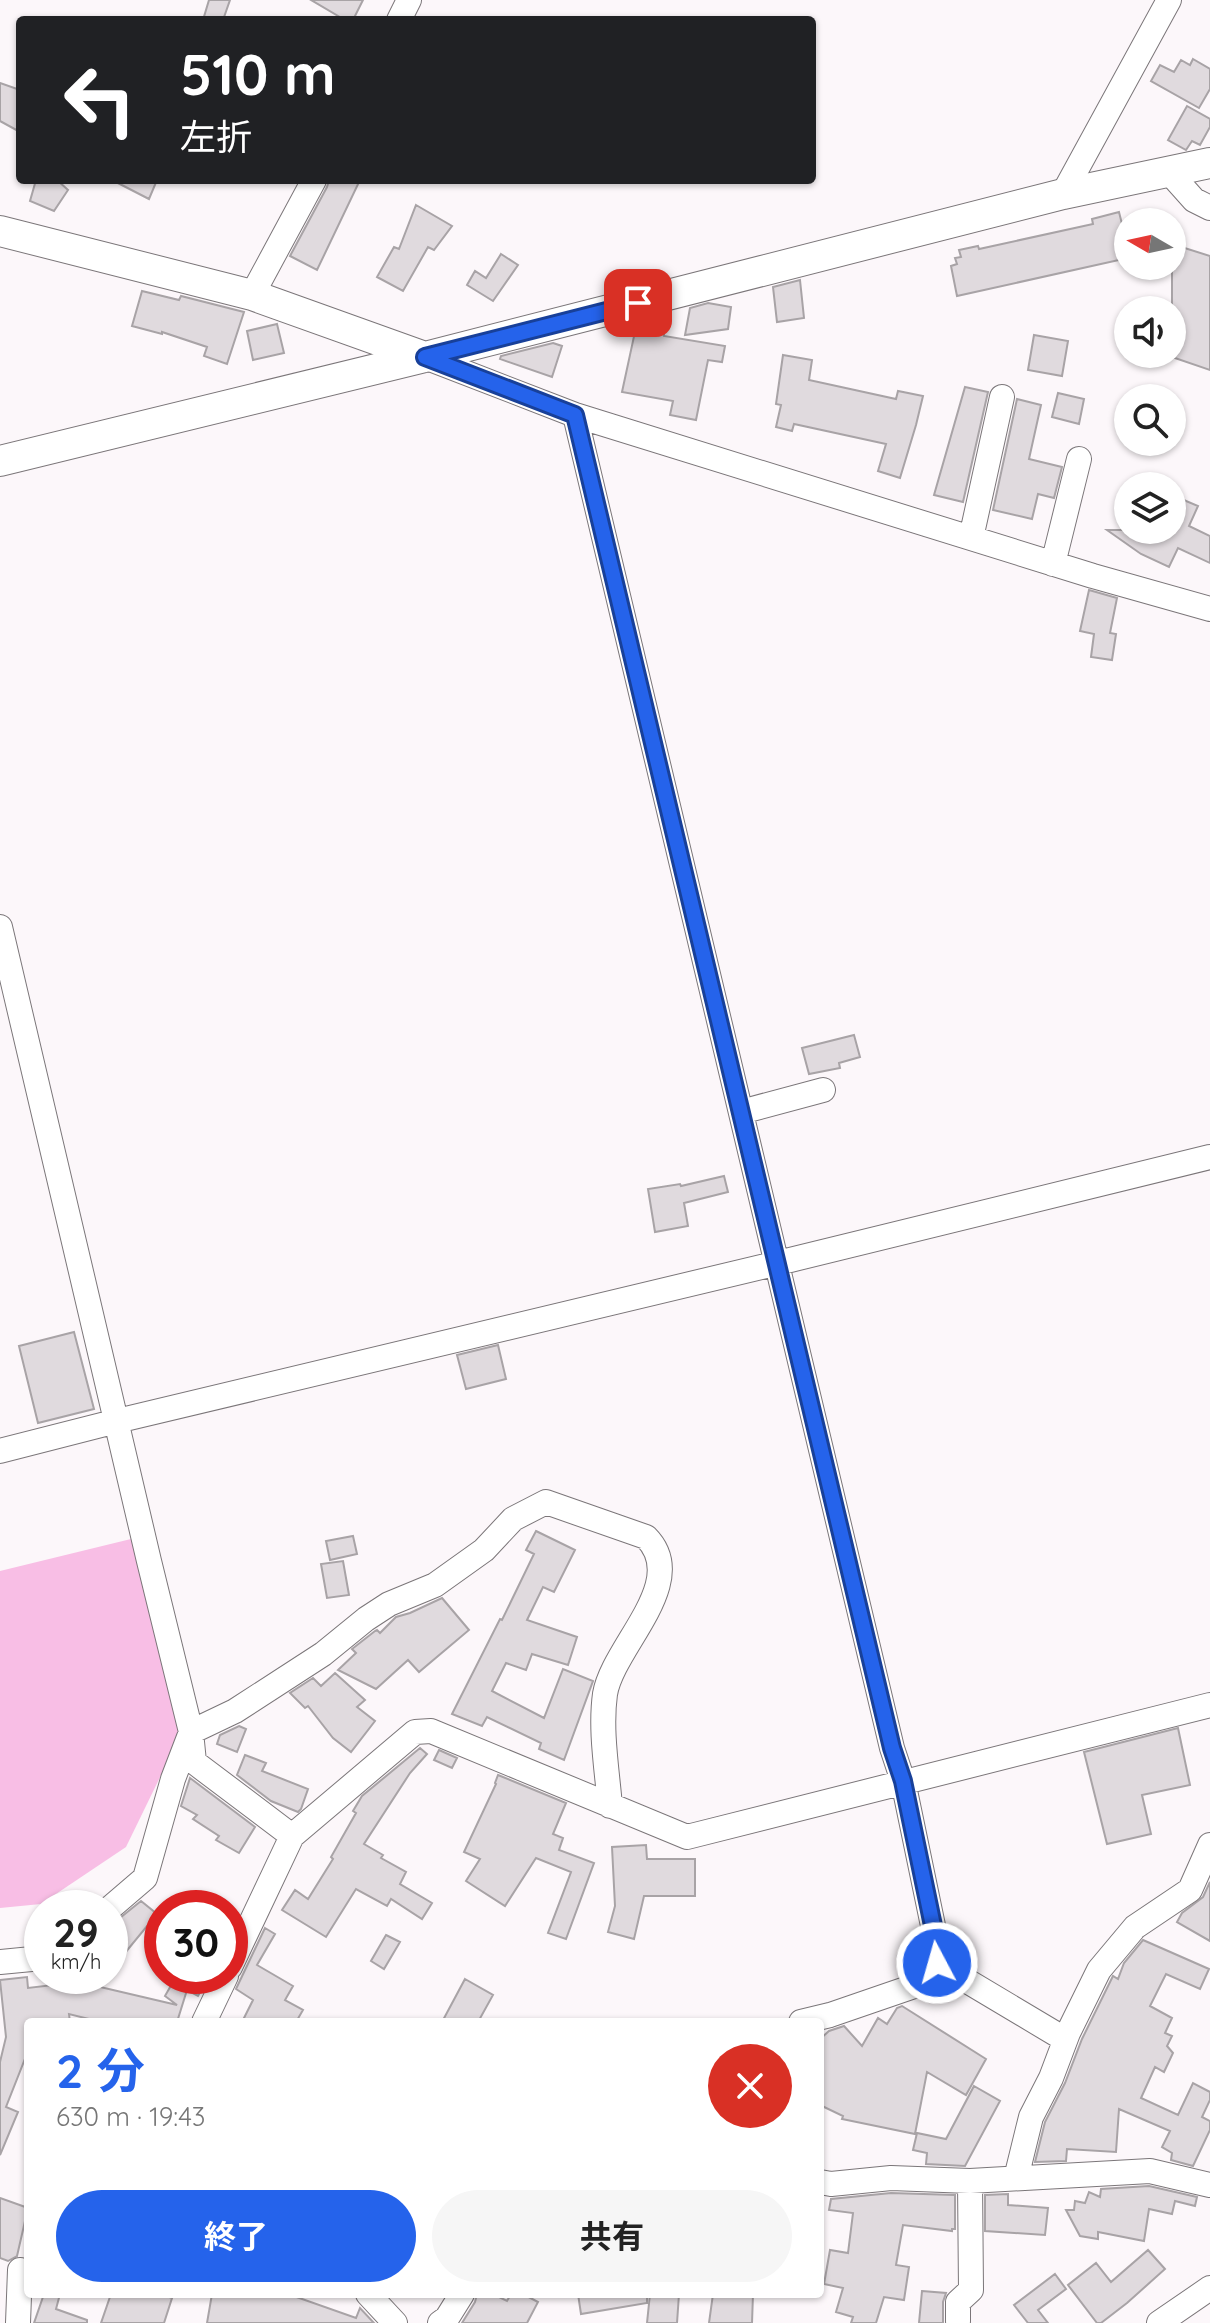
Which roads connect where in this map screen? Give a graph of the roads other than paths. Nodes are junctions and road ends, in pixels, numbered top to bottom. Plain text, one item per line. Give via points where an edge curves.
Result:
1 (1160, 3) edge
2 (1210, 163) edge
3 (1169, 172) junction
4 (312, 184) edge
5 (1063, 194) junction
6 (1210, 208) edge
7 (0, 231) edge
8 (252, 295) junction
9 (425, 357) junction
10 (1002, 397) dead end
11 (575, 415) junction
12 (1079, 459) dead end
13 (0, 461) edge
14 (971, 538) junction
15 (1053, 564) junction
16 (1210, 609) edge
17 (0, 927) edge
18 (823, 1090) dead end
19 (741, 1112) junction
20 (1210, 1157) edge
21 (778, 1263) junction
22 (117, 1421) junction
23 (0, 1451) edge
24 (1210, 1705) edge
25 (191, 1732) junction
26 (903, 1781) junction
27 (610, 1806) junction
28 (292, 1836) junction
29 (1210, 1845) edge
30 (128, 1893) edge
31 (248, 1929) edge
32 (24, 1960) edge
33 (0, 1962) edge
34 (937, 1963) junction
35 (217, 1994) edge
36 (206, 2018) edge
37 (818, 2018) edge
38 (1068, 2033) junction
39 (1016, 2178) junction
40 (970, 2181) junction
41 (824, 2183) edge
42 (1210, 2185) edge
43 (16, 2267) edge
44 (1210, 2288) edge
45 (372, 2298) edge
46 (460, 2298) edge
47 (958, 2321) edge
48 (18, 2323) edge
49 (395, 2323) edge
50 (440, 2323) edge
51 (1159, 2323) edge

1 - 5 street
2 - 3 street
3 - 5 street
3 - 6 street via 1194,200
4 - 8 street
5 - 9 street
7 - 8 street
8 - 9 street
9 - 11 street
9 - 13 street
10 - 14 street
11 - 14 street
11 - 19 street
12 - 15 street
14 - 15 street
15 - 16 street
17 - 22 street
18 - 19 street
19 - 21 street
20 - 21 street
21 - 22 street
21 - 26 street
22 - 23 street
22 - 25 street
24 - 26 street
25 - 27 street via 235,1711 389,1604 435,1585 484,1550 513,1519 546,1502 646,1537 655,1546 659,1564 658,1592 612,1671 605,1694
25 - 28 street via 194,1762
25 - 30 street via 145,1878
26 - 27 street via 687,1837
26 - 34 street
27 - 28 street via 431,1731 415,1732
28 - 31 street
29 - 38 street via 1190,1890 1135,1927 1099,1970
32 - 33 street
34 - 37 street via 926,1982
34 - 38 street via 1053,2033
35 - 36 street
38 - 39 street via 1031,2117
39 - 40 street
39 - 42 street via 1150,2171
40 - 41 street
40 - 47 street via 971,2290 958,2302
43 - 48 street
44 - 51 street
45 - 49 street
46 - 50 street

